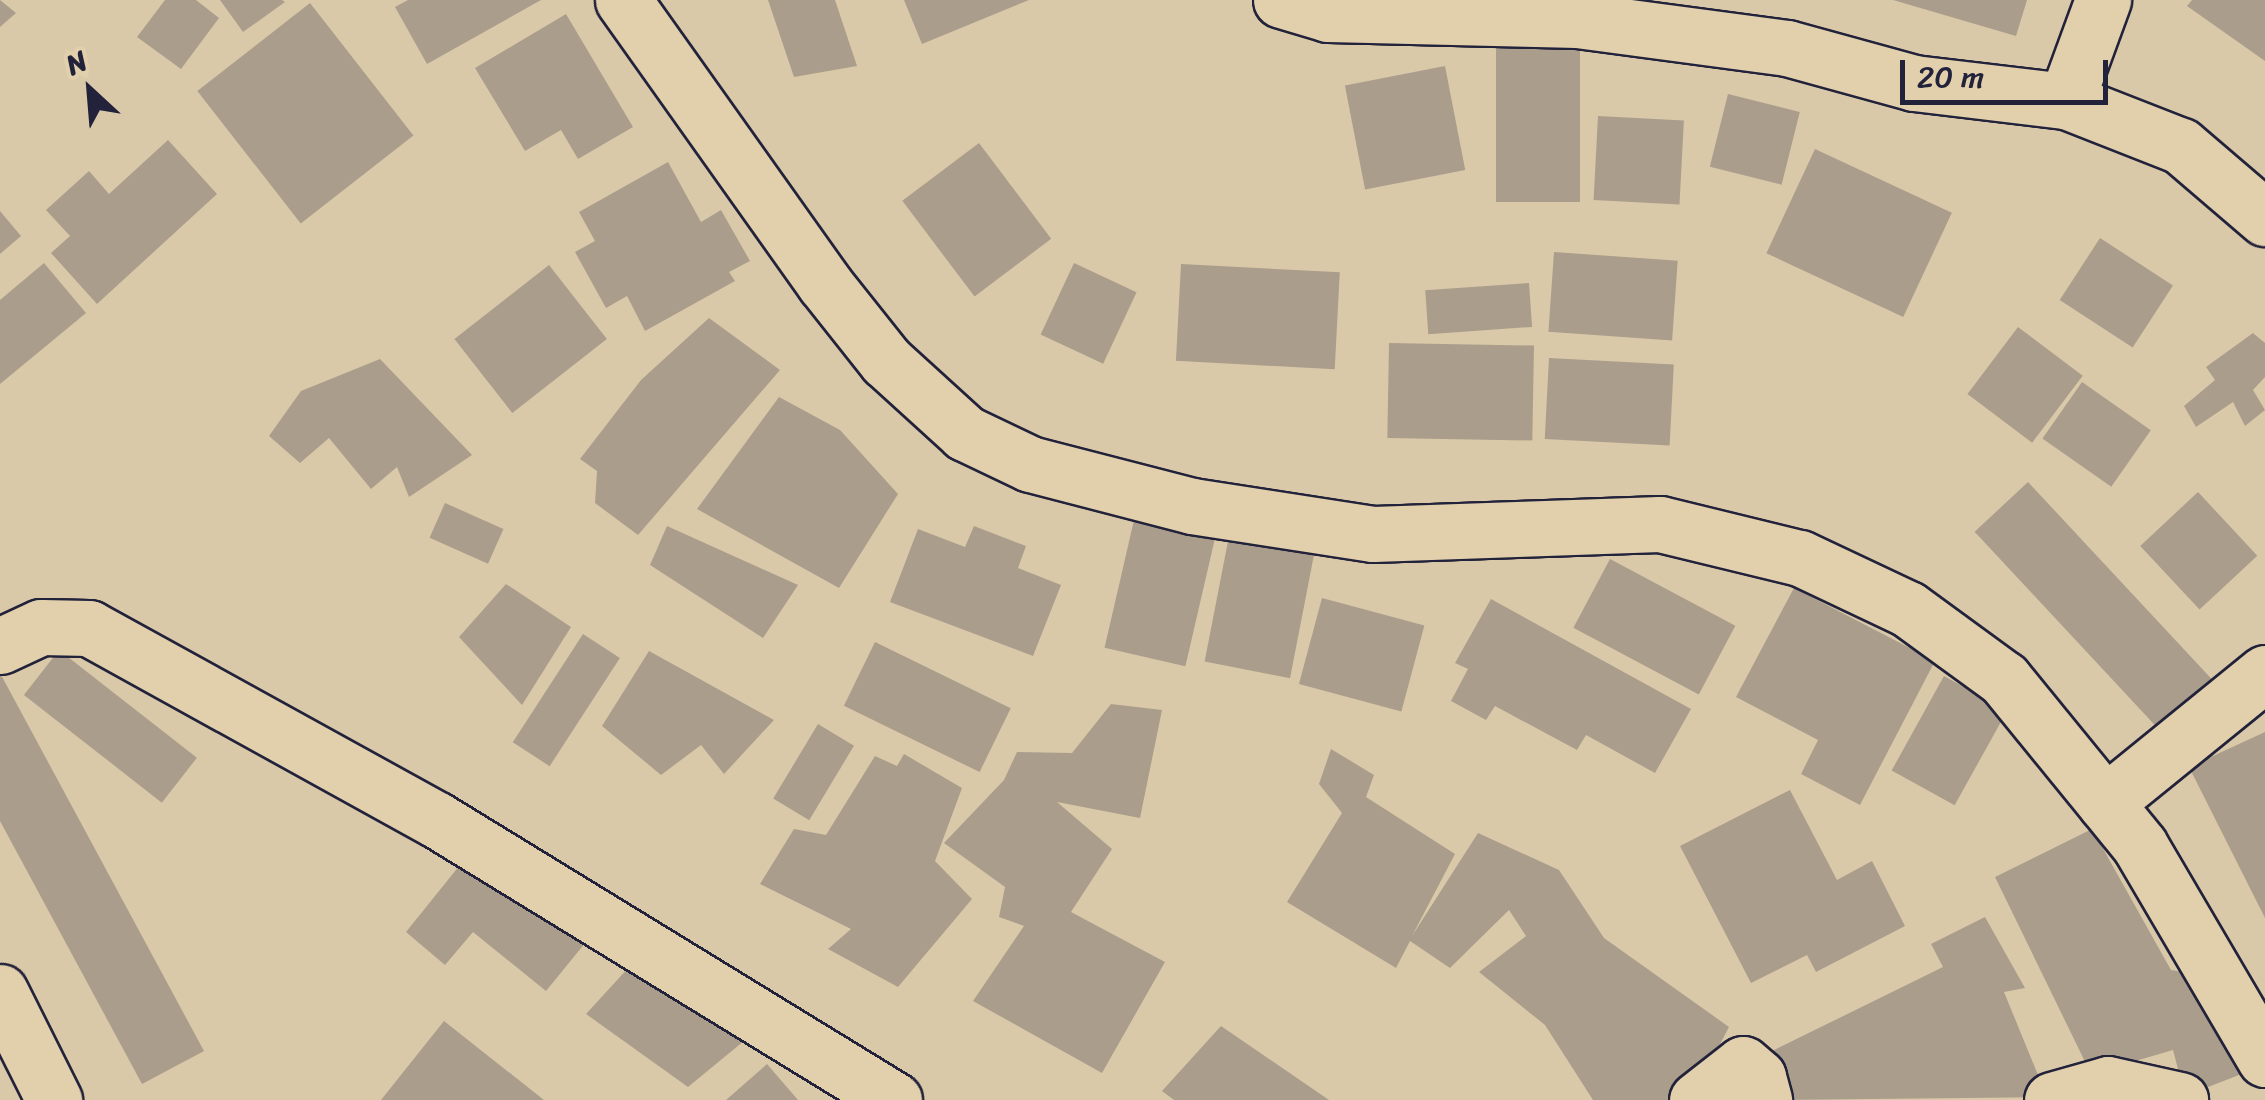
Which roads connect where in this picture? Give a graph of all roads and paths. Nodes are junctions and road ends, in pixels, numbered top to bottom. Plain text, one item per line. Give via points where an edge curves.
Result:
1 (623, 0) edge
2 (1281, 0) edge
3 (2104, 0) edge
4 (2066, 101) junction
5 (2265, 218) edge
6 (0, 646) edge
7 (2265, 672) edge
8 (2105, 803) junction
9 (0, 992) edge
10 (2265, 1058) edge
11 (54, 1100) edge
12 (894, 1100) edge
13 (1697, 1100) edge
14 (1764, 1100) edge
15 (2052, 1100) edge
16 (2180, 1100) edge

1 - 8 street via 824,283 886,360 965,433 1030,464 1192,506 1373,534 1660,524 1800,558 1908,609 2004,679
2 - 4 street via 1328,14 1577,20 1787,48 1914,83
3 - 4 street
4 - 5 street via 2181,146
6 - 12 street via 41,627 89,628 436,820
7 - 8 street
8 - 10 street via 2140,846
9 - 11 street
13 - 14 street via 1742,1064 1758,1077
15 - 16 street via 2108,1084

